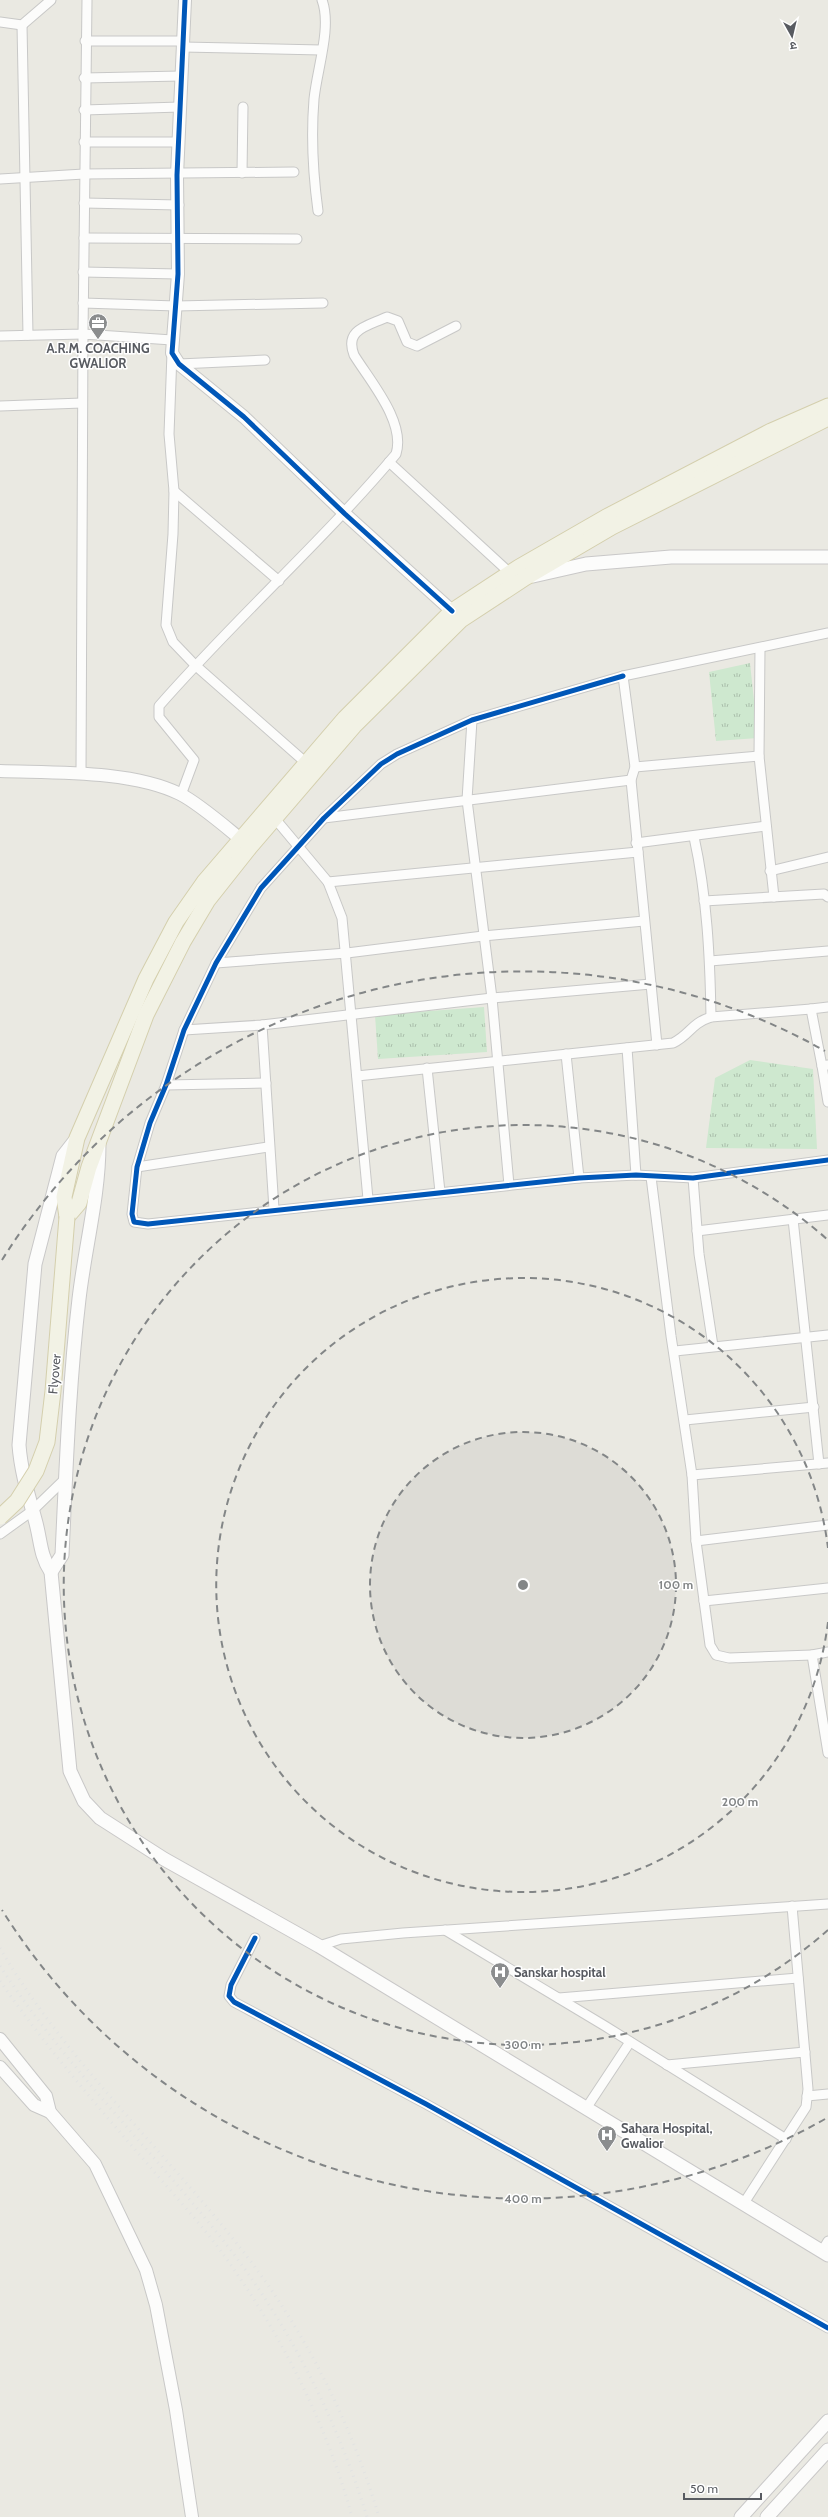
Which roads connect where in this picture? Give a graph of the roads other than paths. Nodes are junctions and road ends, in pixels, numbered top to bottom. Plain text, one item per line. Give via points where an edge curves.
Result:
1 (51, 0) edge
2 (86, 0) edge
3 (185, 0) edge
4 (322, 0) edge
5 (0, 22) edge
6 (22, 24) junction
7 (85, 41) junction
8 (183, 44) junction
9 (321, 50) junction
10 (182, 76) junction
11 (84, 78) junction
12 (180, 107) junction
13 (243, 107) dead end
14 (84, 110) junction
15 (84, 142) junction
16 (179, 142) junction
17 (294, 172) dead end
18 (242, 173) junction
19 (84, 174) junction
20 (177, 175) junction
21 (26, 178) junction
22 (0, 180) edge
23 (84, 203) junction
24 (179, 206) junction
25 (318, 212) dead end
26 (179, 237) junction
27 (84, 238) junction
28 (297, 239) dead end
29 (83, 272) junction
30 (178, 274) junction
31 (83, 303) junction
32 (323, 303) dead end
33 (176, 306) junction
34 (456, 326) dead end
35 (83, 334) junction
36 (0, 336) edge
37 (28, 336) junction
38 (172, 340) junction
39 (172, 353) junction
40 (265, 360) dead end
41 (179, 364) junction
42 (82, 403) junction
43 (0, 406) edge
44 (828, 406) edge
45 (828, 418) edge
46 (389, 462) junction
47 (174, 491) junction
48 (345, 514) junction
49 (828, 556) edge
50 (510, 573) junction
51 (525, 578) junction
52 (279, 581) junction
53 (452, 611) junction
54 (828, 633) edge
55 (760, 648) junction
56 (195, 665) junction
57 (623, 676) junction
58 (472, 720) junction
59 (759, 756) junction
60 (305, 762) junction
61 (635, 767) junction
62 (0, 771) edge
63 (81, 774) junction
64 (631, 780) junction
65 (182, 795) junction
66 (467, 800) junction
67 (270, 814) junction
68 (324, 818) junction
69 (766, 826) junction
70 (694, 837) junction
71 (245, 843) junction
72 (637, 847) junction
73 (298, 848) junction
74 (828, 857) edge
75 (476, 867) junction
76 (770, 871) junction
77 (328, 882) junction
78 (774, 897) junction
79 (828, 897) edge
80 (704, 902) junction
81 (644, 921) junction
82 (483, 936) junction
83 (828, 951) edge
84 (347, 953) junction
85 (710, 961) junction
86 (216, 963) junction
87 (651, 984) junction
88 (492, 998) junction
89 (828, 1007) edge
90 (812, 1009) junction
91 (351, 1015) junction
92 (711, 1017) junction
93 (262, 1025) junction
94 (184, 1030) junction
95 (657, 1045) junction
96 (627, 1048) junction
97 (566, 1054) junction
98 (498, 1060) junction
99 (825, 1066) edge
100 (427, 1068) junction
101 (357, 1076) junction
102 (266, 1083) junction
103 (166, 1085) junction
104 (828, 1102) edge
105 (77, 1138) junction
106 (99, 1143) junction
107 (268, 1147) junction
108 (828, 1160) edge
109 (137, 1166) junction
110 (636, 1175) junction
111 (651, 1177) junction
112 (579, 1178) junction
113 (693, 1178) junction
114 (510, 1185) junction
115 (440, 1192) junction
116 (368, 1199) junction
117 (274, 1209) junction
118 (828, 1215) edge
119 (67, 1217) junction
120 (793, 1219) junction
121 (697, 1231) junction
122 (828, 1335) edge
123 (806, 1338) junction
124 (713, 1346) junction
125 (675, 1351) junction
126 (814, 1407) junction
127 (685, 1420) junction
128 (824, 1463) edge
129 (692, 1475) junction
130 (65, 1479) junction
131 (32, 1511) junction
132 (0, 1517) edge
133 (828, 1525) edge
134 (0, 1534) edge
135 (696, 1540) junction
136 (51, 1572) junction
137 (828, 1588) edge
138 (704, 1601) junction
139 (828, 1652) edge
140 (812, 1655) junction
141 (828, 1753) edge
142 (828, 1904) edge
143 (792, 1906) junction
144 (444, 1930) junction
145 (255, 1938) dead end
146 (319, 1946) junction
147 (798, 1978) junction
148 (559, 1998) junction
149 (0, 2039) edge
150 (630, 2042) junction
151 (805, 2052) junction
152 (667, 2064) junction
153 (0, 2067) edge
154 (828, 2094) edge
155 (807, 2096) junction
156 (587, 2107) junction
157 (50, 2112) junction
158 (786, 2139) junction
159 (744, 2203) junction
160 (826, 2249) edge
161 (828, 2328) edge
162 (828, 2421) edge
163 (828, 2450) edge
164 (192, 2517) edge
165 (741, 2517) edge
166 (767, 2517) edge

1 - 6 street
2 - 7 street
3 - 8 street
4 - 9 street via 327,17
5 - 6 street
6 - 21 street
7 - 8 street
7 - 11 street
8 - 9 street
8 - 10 street
9 - 25 street via 313,112 313,164
10 - 11 street
10 - 12 street
11 - 14 street
12 - 14 street
12 - 16 street
13 - 18 street
14 - 15 street
15 - 16 street
15 - 19 street
16 - 20 street
17 - 18 street
18 - 20 street
19 - 20 street
19 - 21 street
19 - 23 street
20 - 24 street
21 - 22 street
21 - 37 street
23 - 24 street
23 - 27 street
24 - 26 street
26 - 27 street
26 - 28 street
26 - 30 street
27 - 29 street
29 - 30 street
29 - 31 street
30 - 33 street
31 - 33 street
31 - 35 street
32 - 33 street
33 - 38 street
34 - 46 street via 417,346 407,342 398,321 387,317 355,332 351,337 350,345 354,354 396,425 399,445
35 - 37 street
35 - 38 street
35 - 42 street
36 - 37 street
38 - 39 street
39 - 41 street
39 - 47 street via 169,434
40 - 41 street
41 - 48 street via 244,417
42 - 43 street
42 - 63 street
44 - 50 main road via 771,432 606,517
45 - 51 main road via 612,527
46 - 48 street
46 - 50 street
47 - 52 street
47 - 56 street via 166,625 173,642
48 - 52 street
48 - 53 street
49 - 51 main road via 671,557 586,564
50 - 53 main road
51 - 67 main road via 462,620 354,726
52 - 56 street
53 - 60 main road via 345,718
54 - 55 street
55 - 57 street
55 - 59 street
56 - 60 street
56 - 65 street via 159,706 158,712 159,717 194,760
57 - 58 street
57 - 61 street
58 - 66 street
58 - 68 street via 388,759
59 - 61 street
59 - 69 street
60 - 67 main road
61 - 64 street
62 - 63 street
63 - 65 street via 146,782
64 - 66 street
64 - 72 street
65 - 71 street
66 - 68 street
66 - 75 street
67 - 71 main road
67 - 73 street
68 - 73 street
69 - 70 street
69 - 76 street
70 - 72 street
70 - 80 street
71 - 105 main road, Flyover via 204,882 176,922 146,978
71 - 106 main road via 208,900 146,1015
72 - 75 street
72 - 81 street
73 - 77 street
73 - 86 street via 261,888
74 - 76 street
75 - 77 street
75 - 82 street
76 - 78 street
77 - 84 street via 342,918
78 - 79 street via 824,894
78 - 80 street
80 - 85 street
81 - 82 street
81 - 87 street
82 - 84 street
82 - 88 street
83 - 85 street
84 - 86 street
84 - 91 street
85 - 92 street
86 - 94 street
87 - 88 street
87 - 95 street
88 - 91 street
88 - 98 street
89 - 90 street
90 - 92 street
90 - 99 street
91 - 93 street
91 - 101 street
92 - 95 street via 696,1022 683,1038 673,1043
93 - 94 street
93 - 102 street
94 - 103 street
95 - 96 street
96 - 97 street
96 - 110 street
97 - 98 street
97 - 112 street
98 - 100 street
98 - 114 street
99 - 104 street
100 - 101 street
100 - 115 street
101 - 116 street
102 - 103 street
102 - 107 street
103 - 109 street via 150,1123
105 - 119 main road, Flyover via 64,1197
105 - 131 main road via 63,1156 35,1264 19,1445
106 - 119 main road via 79,1203
106 - 130 main road via 99,1178 82,1271 76,1325
107 - 109 street
107 - 117 street
108 - 113 street
109 - 117 street via 132,1214 134,1222 140,1224
110 - 111 street
110 - 112 street
111 - 113 street
111 - 125 street
112 - 114 street
113 - 121 street
114 - 115 street
115 - 116 street
116 - 117 street
118 - 120 street
119 - 132 main road, Flyover, bridge via 47,1442 36,1471 17,1500
120 - 121 street
120 - 123 street
121 - 124 street
122 - 123 street
123 - 124 street
123 - 126 street
124 - 125 street
125 - 127 street
126 - 127 street
126 - 128 street
127 - 129 street
128 - 129 street
129 - 135 street
130 - 131 street
130 - 136 main road via 62,1556
131 - 134 street
131 - 136 main road via 42,1558
133 - 135 street
135 - 138 street
136 - 146 main road via 70,1771 84,1801 100,1818 164,1859
137 - 138 street
138 - 140 street via 710,1645 716,1655 729,1658
139 - 140 street
140 - 141 street
142 - 143 street
143 - 144 street
143 - 147 street
144 - 146 street via 341,1939
144 - 148 street
145 - 161 street via 231,1985 229,1996 234,2002 426,2104
146 - 156 main road
147 - 148 street
147 - 151 street
148 - 150 street
149 - 157 street via 46,2096
150 - 152 street
150 - 156 street
151 - 152 street
151 - 155 street
152 - 158 street
153 - 157 street via 34,2105
154 - 155 street
155 - 158 street via 806,2107
156 - 159 main road
157 - 164 street via 95,2164 146,2270 156,2305 176,2410
158 - 159 street
159 - 160 main road
162 - 165 main road
163 - 166 main road

